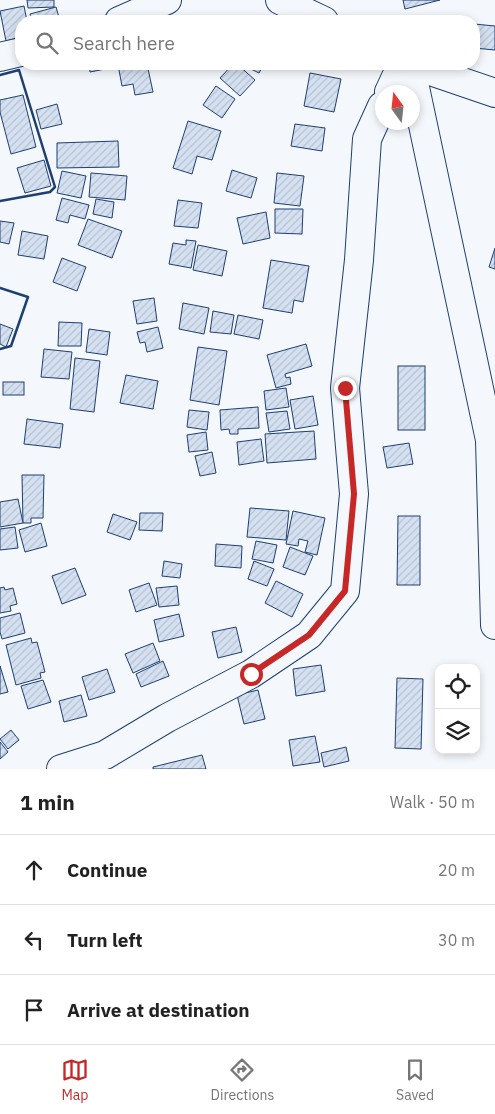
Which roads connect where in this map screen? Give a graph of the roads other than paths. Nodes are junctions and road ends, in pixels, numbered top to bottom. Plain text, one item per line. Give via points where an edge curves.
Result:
1 (167, 0) edge
2 (280, 0) edge
3 (132, 15) edge
4 (311, 15) edge
5 (15, 53) edge
6 (0, 57) edge
7 (399, 70) edge
8 (411, 70) edge
9 (428, 70) edge
10 (392, 85) edge
11 (495, 93) edge
12 (375, 122) edge
13 (495, 625) edge
14 (61, 769) edge

1 - 3 street
2 - 4 street
5 - 6 street
7 - 10 street
8 - 13 street via 490,440
9 - 11 street
12 - 14 street via 368,139 345,388 354,494 345,591 309,635 251,674 105,755

